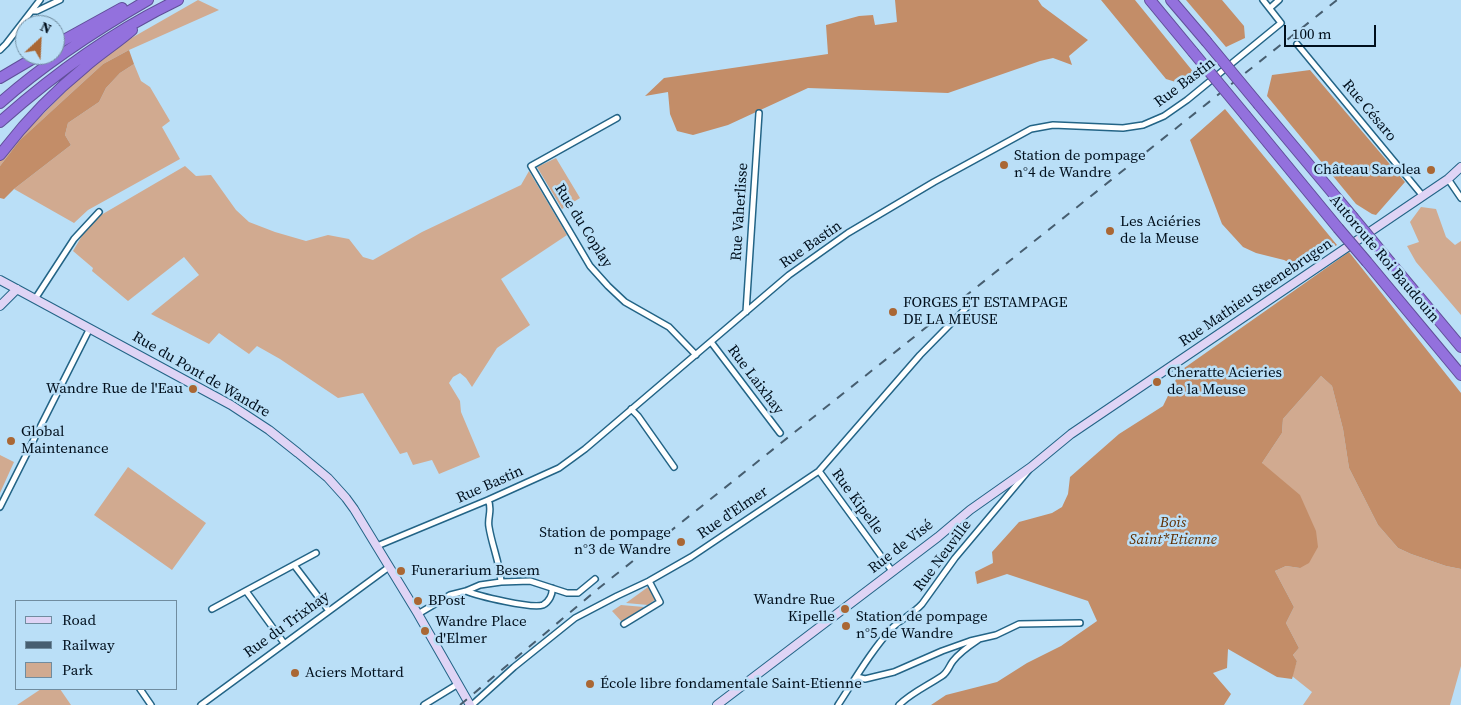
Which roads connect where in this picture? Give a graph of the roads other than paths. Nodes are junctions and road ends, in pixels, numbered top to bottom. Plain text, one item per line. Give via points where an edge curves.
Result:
1 (40, 0) edge
2 (60, 0) edge
3 (144, 0) edge
4 (148, 0) edge
5 (178, 0) edge
6 (1150, 0) edge
7 (1171, 0) edge
8 (1264, 0) edge
9 (1279, 0) edge
10 (1270, 8) junction
11 (32, 11) junction
12 (145, 17) junction
13 (65, 39) edge
14 (1297, 44) dead end
15 (0, 50) edge
16 (22, 65) edge
17 (0, 78) edge
18 (0, 103) edge
19 (760, 114) dead end
20 (617, 118) dead end
21 (0, 122) edge
22 (0, 155) edge
23 (1461, 167) edge
24 (1448, 178) junction
25 (1422, 195) junction
26 (1461, 198) edge
27 (99, 212) dead end
28 (0, 280) edge
29 (17, 289) junction
30 (35, 298) junction
31 (974, 300) dead end
32 (0, 306) edge
33 (746, 312) junction
34 (90, 328) junction
35 (711, 342) junction
36 (1461, 347) edge
37 (696, 355) junction
38 (1461, 375) edge
39 (631, 409) junction
40 (1103, 413) joint
41 (780, 433) dead end
42 (674, 467) dead end
43 (1031, 467) junction
44 (820, 471) junction
45 (488, 500) junction
46 (0, 507) edge
47 (377, 546) junction
48 (316, 554) dead end
49 (294, 565) junction
50 (390, 567) junction
51 (892, 571) junction
52 (595, 579) dead end
53 (649, 581) junction
54 (501, 582) junction
55 (552, 588) junction
56 (246, 591) junction
57 (466, 591) junction
58 (212, 609) dead end
59 (329, 611) junction
60 (418, 614) junction
61 (1080, 623) dead end
62 (624, 624) dead end
63 (978, 640) junction
64 (284, 643) junction
65 (857, 677) junction
66 (458, 684) junction
67 (141, 690) edge
68 (152, 705) edge
69 (201, 705) edge
70 (424, 705) edge
71 (471, 705) edge
72 (717, 705) edge
73 (838, 705) edge
74 (899, 705) edge

1 - 11 street
2 - 11 street
3 - 13 highway via 126,5
4 - 18 highway via 77,44
5 - 12 highway
6 - 38 highway, Autoroute Roi Baudouin, bridge
7 - 36 highway, Autoroute Roi Baudouin, bridge
8 - 10 street
9 - 10 street
10 - 33 street, Rue Bastin via 1281,22 1164,116 1143,125 1123,128 1053,125 1031,129 848,233 789,275
11 - 15 street
12 - 21 highway via 73,63
12 - 22 highway via 54,94
14 - 25 street, Rue Césaro
16 - 17 highway
19 - 33 street, Rue Vaherlisse
20 - 37 street, Rue du Coplay via 531,166 590,266 625,302 669,327
23 - 24 street
24 - 25 street
24 - 26 street
25 - 40 street, Rue Mathieu Steenebrugen
27 - 30 street via 74,239
28 - 29 street, Rue du Pont de Wandre
29 - 30 street, Rue du Pont de Wandre
29 - 32 street
30 - 34 street, Rue du Pont de Wandre
31 - 44 street, Rue d'Elmer via 920,355
33 - 35 street, Rue Bastin
34 - 46 street
34 - 47 street, Rue du Pont de Wandre via 231,405 269,430 328,478 346,498
35 - 37 street, Rue Bastin
35 - 41 street, Rue Laixhay
37 - 39 street, Rue Bastin
39 - 42 street
39 - 45 street, Rue Bastin via 559,468
40 - 43 street, Rue de Visé
43 - 51 street, Rue de Visé
43 - 65 street, Rue Neuville via 955,558 917,610 894,626 878,643
44 - 51 street, Rue Kipelle
44 - 53 street, Rue d'Elmer
45 - 47 street, Rue Bastin
45 - 54 street via 491,512 489,527
47 - 50 street, Rue du Pont de Wandre
48 - 49 street
49 - 56 street
49 - 59 street
50 - 59 street, Rue du Trixhay
50 - 60 street, Rue du Pont de Wandre
51 - 72 street, Rue de Visé
52 - 55 street via 578,593
53 - 62 street via 660,602
53 - 71 street, Rue d'Elmer via 575,618
54 - 55 street via 530,581
54 - 57 street
55 - 57 street via 550,598 541,605 527,605
56 - 58 street
56 - 64 street
57 - 60 street via 450,595
59 - 64 street, Rue du Trixhay
60 - 66 street, Rue du Pont de Wandre
61 - 63 street via 1019,624
63 - 65 street via 879,677
63 - 74 street via 954,660 942,677 920,688
64 - 69 street, Rue du Trixhay
65 - 73 street, Rue Neuville
66 - 70 street
66 - 71 street, Rue du Pont de Wandre
67 - 68 street

